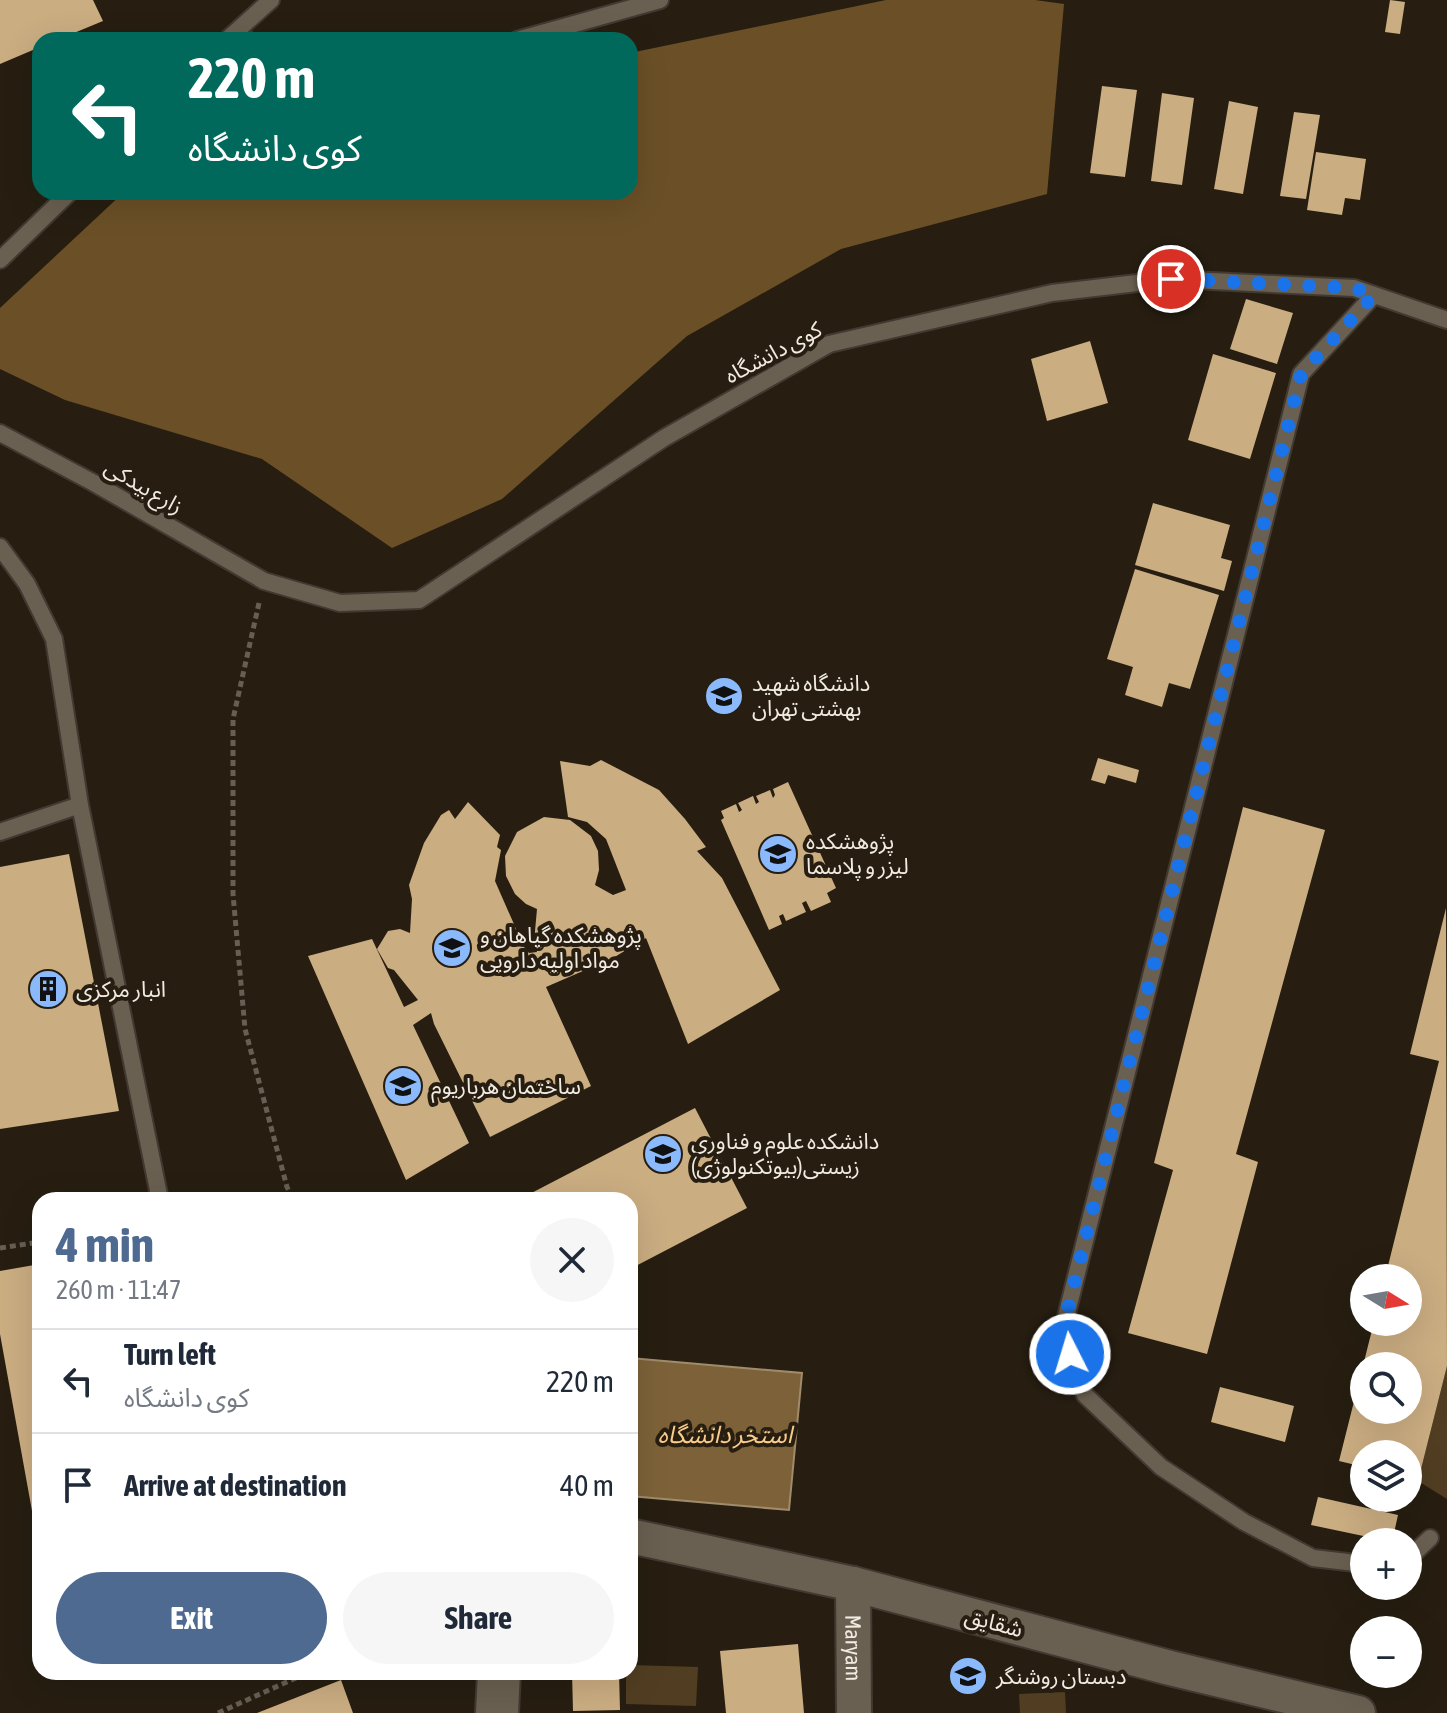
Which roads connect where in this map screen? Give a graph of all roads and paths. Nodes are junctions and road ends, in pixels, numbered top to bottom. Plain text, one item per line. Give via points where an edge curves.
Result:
1 (271, 0) edge
2 (660, 0) edge
3 (236, 32) edge
4 (546, 32) edge
5 (62, 200) edge
6 (0, 260) edge
7 (1374, 295) junction
8 (1447, 320) edge
9 (0, 433) edge
10 (0, 547) edge
11 (264, 581) junction
12 (80, 805) junction
13 (0, 832) edge
14 (158, 1192) edge
15 (289, 1192) edge
16 (32, 1243) edge
17 (0, 1248) edge
18 (638, 1538) edge
19 (1430, 1538) dead end
20 (1422, 1546) edge
21 (1350, 1562) edge
22 (853, 1584) junction
23 (291, 1680) edge
24 (499, 1680) edge
25 (218, 1713) edge
26 (497, 1713) edge
27 (854, 1713) edge
28 (1358, 1713) edge

1 - 3 lane
2 - 4 lane
5 - 6 lane
7 - 8 lane, کوی دانشگاه
7 - 11 lane, کوی دانشگاه via 1354,288 1171,279 1052,293 829,344 664,438 419,600 340,603
7 - 21 lane via 1301,374 1062,1333 1085,1395 1161,1467 1244,1522 1313,1558
9 - 11 lane, زارع بیدکی
10 - 12 lane via 27,584 54,639
11 - 15 path via 233,719 233,894 245,1029
12 - 13 lane
12 - 14 lane
16 - 17 path
18 - 22 street, شقایق
19 - 20 lane
22 - 27 street, Maryam
22 - 28 street, شقایق
23 - 25 path
24 - 26 street

